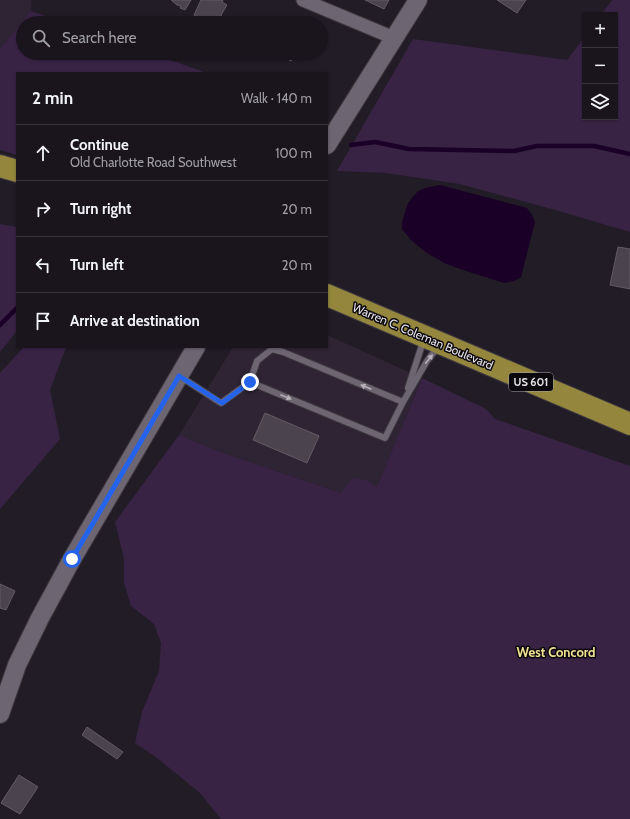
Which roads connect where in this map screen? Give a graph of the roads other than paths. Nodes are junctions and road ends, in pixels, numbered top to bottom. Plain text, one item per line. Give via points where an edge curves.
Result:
1 (303, 0) edge
2 (418, 0) edge
3 (394, 38) junction
4 (328, 143) edge
5 (0, 166) edge
6 (16, 171) edge
7 (328, 295) edge
8 (420, 334) junction
9 (447, 346) junction
10 (195, 348) edge
11 (179, 376) junction
12 (250, 382) junction
13 (403, 402) junction
14 (630, 424) edge
15 (0, 714) edge

1 - 3 street
2 - 3 street
3 - 4 street
5 - 6 highway
7 - 8 highway, Warren C. Coleman Boulevard / US 601
8 - 9 highway, Warren C. Coleman Boulevard / US 601
8 - 13 lane via 422,346
13 -> 9 lane via 426,361 434,352
9 - 14 highway, Warren C. Coleman Boulevard / US 601
10 - 11 street
11 - 12 lane via 222,403
11 - 15 street via 40,618 18,665
13 -> 12 lane via 283,352 272,350 257,361
12 -> 13 lane via 385,438

